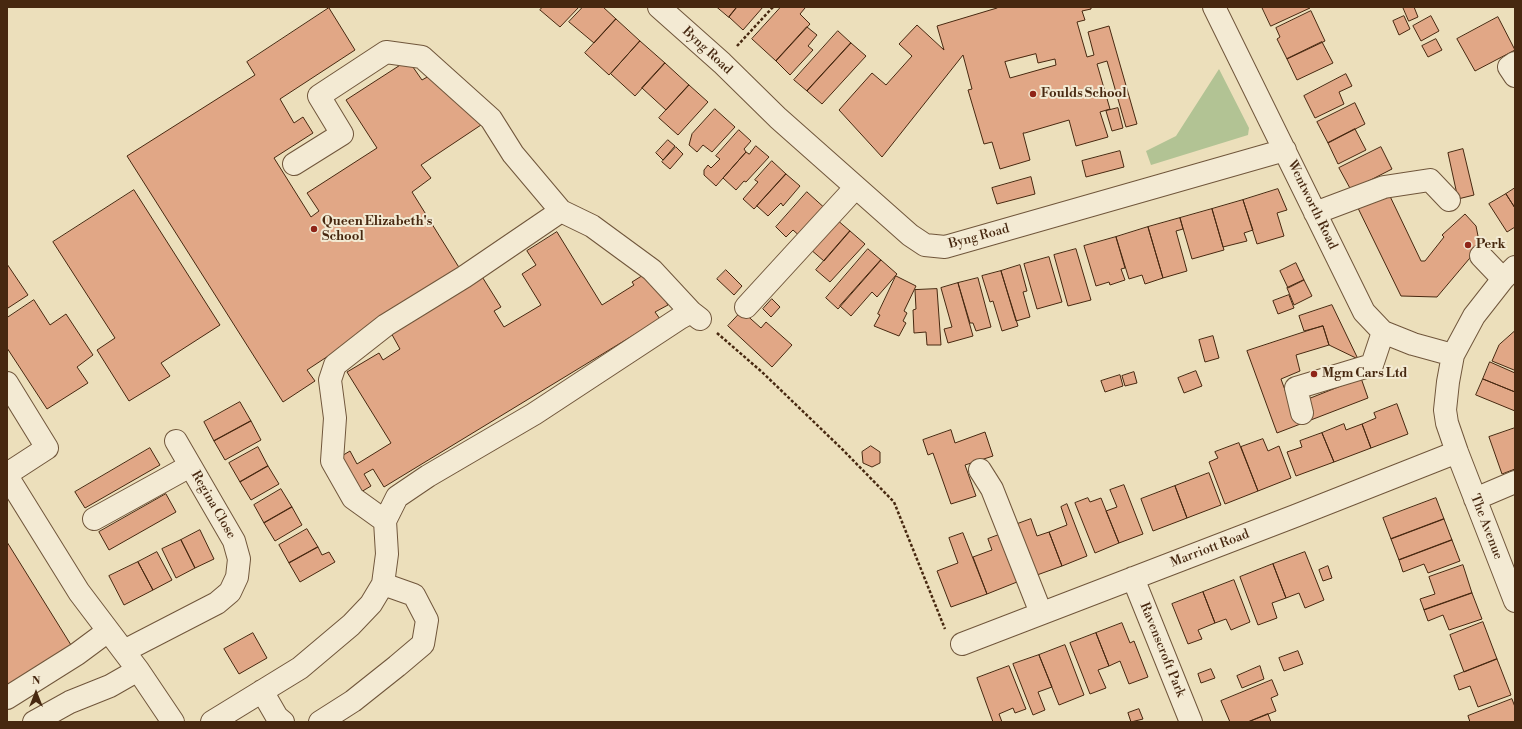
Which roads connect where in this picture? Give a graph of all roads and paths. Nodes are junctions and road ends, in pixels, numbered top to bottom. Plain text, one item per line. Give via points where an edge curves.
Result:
1 (659, 7) edge
2 (773, 7) edge
3 (1214, 7) edge
4 (722, 63) junction
5 (1515, 63) edge
6 (1515, 76) edge
7 (1284, 150) junction
8 (294, 164) dead end
9 (856, 187) junction
10 (1449, 200) dead end
11 (561, 211) junction
12 (1315, 213) junction
13 (1481, 256) dead end
14 (1509, 273) edge
15 (746, 307) dead end
16 (696, 316) junction
17 (1383, 332) junction
18 (1453, 355) junction
19 (7, 383) edge
20 (1302, 413) dead end
21 (176, 441) dead end
22 (1457, 452) junction
23 (190, 466) junction
24 (980, 470) dead end
25 (7, 475) edge
26 (1515, 482) edge
27 (1475, 499) junction
28 (94, 519) dead end
29 (385, 521) junction
30 (1133, 578) junction
31 (383, 584) junction
32 (1515, 600) edge
33 (1042, 613) junction
34 (108, 631) junction
35 (954, 638) joint
36 (124, 650) junction
37 (138, 670) junction
38 (262, 691) junction
39 (7, 698) edge
40 (34, 722) edge
41 (173, 722) edge
42 (212, 722) edge
43 (283, 722) edge
44 (320, 722) edge
45 (1191, 722) edge

1 - 4 street, Byng Road
2 - 4 path
3 - 7 street, Wentworth Road
4 - 9 street, Byng Road via 778,118
5 - 6 street via 1509,66
7 - 9 street, Byng Road via 945,247 925,245 910,235
7 - 12 street, Wentworth Road
8 - 11 street via 342,134 319,96 386,52 422,57 491,119 513,154
9 - 15 street
10 - 12 street via 1430,180 1384,187
11 - 16 street via 592,226 652,270
11 - 29 street via 464,277 386,325 335,365 330,380 334,418 332,460 353,498
12 - 17 street, Wentworth Road via 1364,312
13 - 14 street
14 - 18 street, The Avenue via 1474,316
16 - 29 street via 428,476 397,497
16 - 35 path via 762,372 894,502
17 - 18 street, Wentworth Road via 1413,344
17 - 20 street via 1372,365 1296,388
18 - 22 street, The Avenue via 1445,410
19 - 25 street via 47,448
21 - 23 street, Regina Close
22 - 27 street, The Avenue
22 - 30 street, Marriott Road
23 - 28 street
23 - 36 street, Regina Close via 234,541 239,559 237,577 230,592 217,603
24 - 33 street via 992,489
25 - 34 street via 79,592
26 - 27 street
27 - 32 street, The Avenue
29 - 31 street via 387,554
30 - 33 street, Marriott Road
30 - 45 street, Ravenscroft Park
31 - 38 street via 371,604 351,625 300,668
31 - 44 street via 414,595 427,620 422,644 353,701
33 - 35 street, Marriott Road
34 - 36 street
34 - 39 street via 77,654
36 - 37 street
37 - 40 street
37 - 41 street
38 - 42 street
38 - 43 street via 277,717

